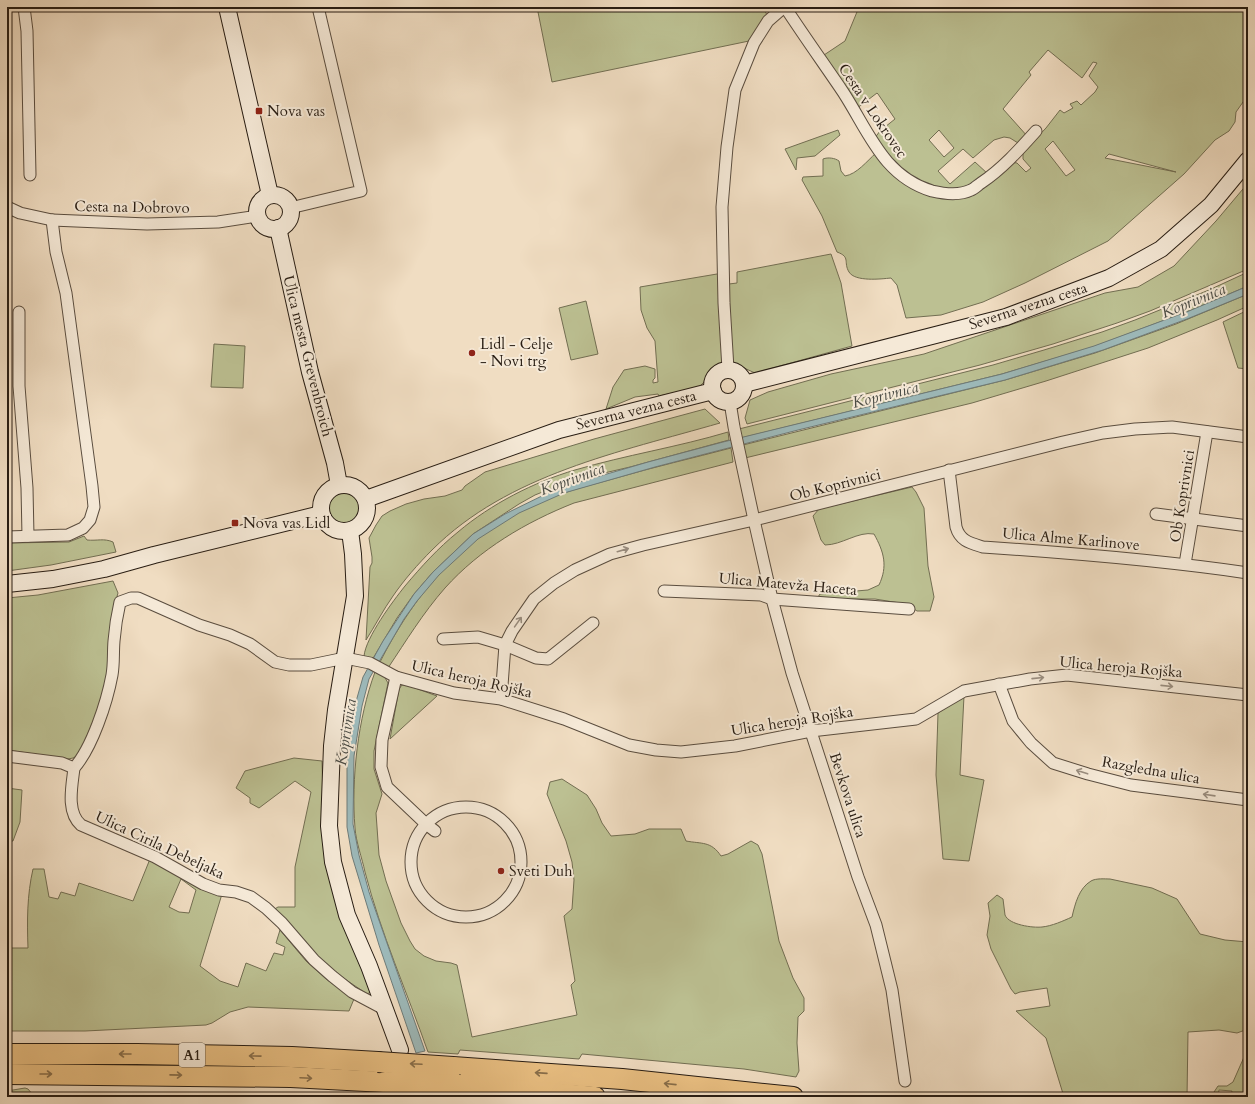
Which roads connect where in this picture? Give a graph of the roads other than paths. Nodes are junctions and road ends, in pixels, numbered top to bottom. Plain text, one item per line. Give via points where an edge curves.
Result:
1 (24, 7) edge
2 (227, 7) edge
3 (318, 7) edge
4 (785, 7) edge
5 (1036, 131) dead end
6 (1248, 160) edge
7 (30, 175) dead end
8 (270, 195) junction
9 (7, 207) edge
10 (290, 208) junction
11 (258, 216) junction
12 (52, 220) junction
13 (278, 228) junction
14 (19, 312) dead end
15 (728, 369) junction
16 (744, 384) junction
17 (713, 391) junction
18 (730, 402) junction
19 (1207, 432) junction
20 (1248, 437) edge
21 (949, 470) junction
22 (339, 485) junction
23 (366, 499) junction
24 (321, 514) junction
25 (1156, 514) dead end
26 (1193, 519) junction
27 (754, 520) junction
28 (1248, 526) edge
29 (350, 531) junction
30 (28, 536) junction
31 (7, 537) edge
32 (1185, 564) junction
33 (1248, 573) edge
34 (7, 584) edge
35 (664, 591) dead end
36 (772, 599) junction
37 (909, 608) dead end
38 (593, 623) dead end
39 (443, 639) dead end
40 (505, 645) junction
41 (345, 658) junction
42 (392, 674) junction
43 (1000, 684) junction
44 (1248, 695) edge
45 (501, 699) junction
46 (811, 730) junction
47 (7, 756) edge
48 (74, 768) junction
49 (1248, 800) edge
50 (430, 828) junction
51 (384, 1009) junction
52 (400, 1050) dead end
53 (7, 1054) edge
54 (7, 1074) edge
55 (904, 1081) dead end
56 (595, 1097) edge
57 (793, 1097) edge

1 - 7 street via 27,31
2 - 8 street
3 - 10 street via 361,191
4 - 5 street, Cesta v Lokrovec via 843,92 879,152 896,172 922,188 956,194 971,190 998,171
4 - 15 street via 768,21 754,43 735,90 722,207
6 - 16 street, Severna vezna cesta via 1211,205 1161,249 1109,278 1006,317
8 - 10 street via 285,199
8 - 11 street via 258,206
9 - 12 street, Cesta na Dobrovo via 20,213
10 - 13 street via 291,213 287,222
11 - 12 street, Cesta na Dobrovo via 218,222 168,224
11 - 13 street via 263,225
12 - 30 street via 56,252 66,293 94,507 90,520 83,528 68,535
13 - 22 street, Ulica mesta Grevenbroich via 310,372
14 - 30 street via 19,386
15 - 16 street via 740,374
15 - 17 street via 716,375 713,380
16 - 18 street via 739,398
17 - 18 street via 719,399
17 - 23 street, Severna vezna cesta via 559,430
18 - 27 street
19 - 20 street, Ob Koprivnici
19 - 21 street, Ob Koprivnici via 1172,427 1103,433
19 - 26 street, Ob Koprivnici
21 - 27 street, Ob Koprivnici
21 - 32 street, Ulica Alme Karlinove via 956,527 959,535 971,544
22 - 23 street via 352,486 363,493
22 - 24 street via 326,492 320,506
23 - 29 street via 368,507 363,522
24 - 29 street via 324,521 335,530
24 - 34 street via 104,569 53,579
25 - 26 street
26 - 28 street
26 - 32 street, Ob Koprivnici
27 - 36 street, Bevkova ulica
40 -> 27 street, Ob Koprivnici via 534,599 574,570 610,554
29 - 41 street via 355,596
30 - 31 street
32 - 33 street, Ulica Alme Karlinove
35 - 36 street, Ulica Matevža Haceta via 761,595
36 - 37 street, Ulica Matevža Haceta
36 - 46 street, Bevkova ulica
38 - 40 street via 548,658 536,658
39 - 40 street via 478,637
40 - 45 street, Ob Koprivnici
41 - 42 street, Ulica heroja Rojška via 370,663
41 - 48 street via 311,664 289,665 275,662 250,644 230,635 199,625 138,598 124,599 120,602 118,610 112,674 106,702 87,750
41 - 51 street via 336,710 328,826 333,862 347,915
42 - 45 street, Ulica heroja Rojška via 454,693
42 - 50 street via 382,740 381,767 387,787
43 -> 44 street, Ulica heroja Rojška via 1067,675
43 - 46 street, Ulica heroja Rojška via 964,690 916,718
49 -> 43 street, Razgledna ulica via 1131,784 1088,774 1053,762 1031,743 1013,721
45 - 46 street, Ulica heroja Rojška via 564,718 629,745 656,750 682,752 735,746
46 - 55 street, Bevkova ulica via 876,925 892,990
47 - 48 street via 62,763
48 - 51 street, Ulica Cirila Debeljaka via 72,813 81,825 155,857 203,884 251,897 282,923 314,960 332,976 352,992
50 - 50 street via 414,842 411,864 415,884 428,902 446,914 468,917 489,912 506,900 518,882 521,860 517,840 504,822 486,810 464,807 443,812
51 - 52 street
57 -> 53 highway, A1, bridge via 622,1079 292,1057
54 -> 56 highway, A1, bridge via 291,1077 460,1086

